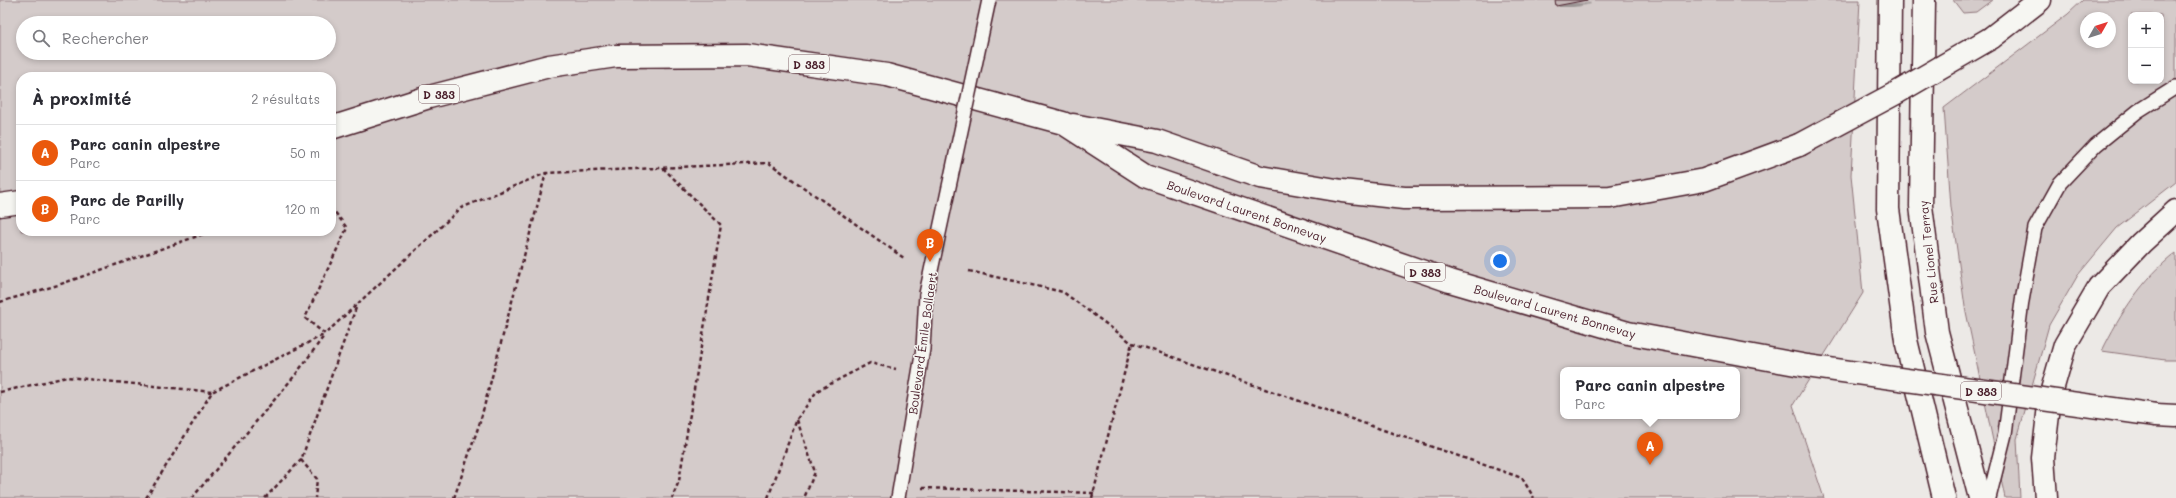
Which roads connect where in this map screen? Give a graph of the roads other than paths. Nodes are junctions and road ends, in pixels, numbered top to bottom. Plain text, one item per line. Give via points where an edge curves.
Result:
1 (988, 0) edge
2 (1890, 0) edge
3 (1924, 0) edge
4 (2040, 0) edge
5 (2176, 87) edge
6 (1063, 123) junction
7 (336, 126) edge
8 (16, 203) edge
9 (0, 205) edge
10 (2176, 211) edge
11 (2166, 415) edge
12 (898, 498) edge
13 (1944, 498) edge
14 (1980, 498) edge
15 (1989, 498) edge
16 (2046, 498) edge

1 - 12 lane, Boulevard Émile Bollaert, bridge via 926,294 920,375
2 - 13 main road via 1888,209 1906,340
3 - 14 main road, Rue Lionel Terray via 1921,206 1937,332
4 - 6 main road, bridge via 1991,38 1799,145 1704,180 1610,197 1404,198 1342,191 1260,177 1157,141
5 - 15 lane via 2138,111 2096,145 2060,183 2035,228 2022,301 2005,434
6 - 7 main road, Boulevard Laurent Bonnevay / D 383 via 887,75 747,55 616,56 549,66 429,97
6 - 11 main road, Boulevard Laurent Bonnevay / D 383, bridge via 1145,176 1450,281 1628,332 1806,366
8 - 9 main road
10 - 16 main road via 2099,287 2065,345 2050,397 2043,458

